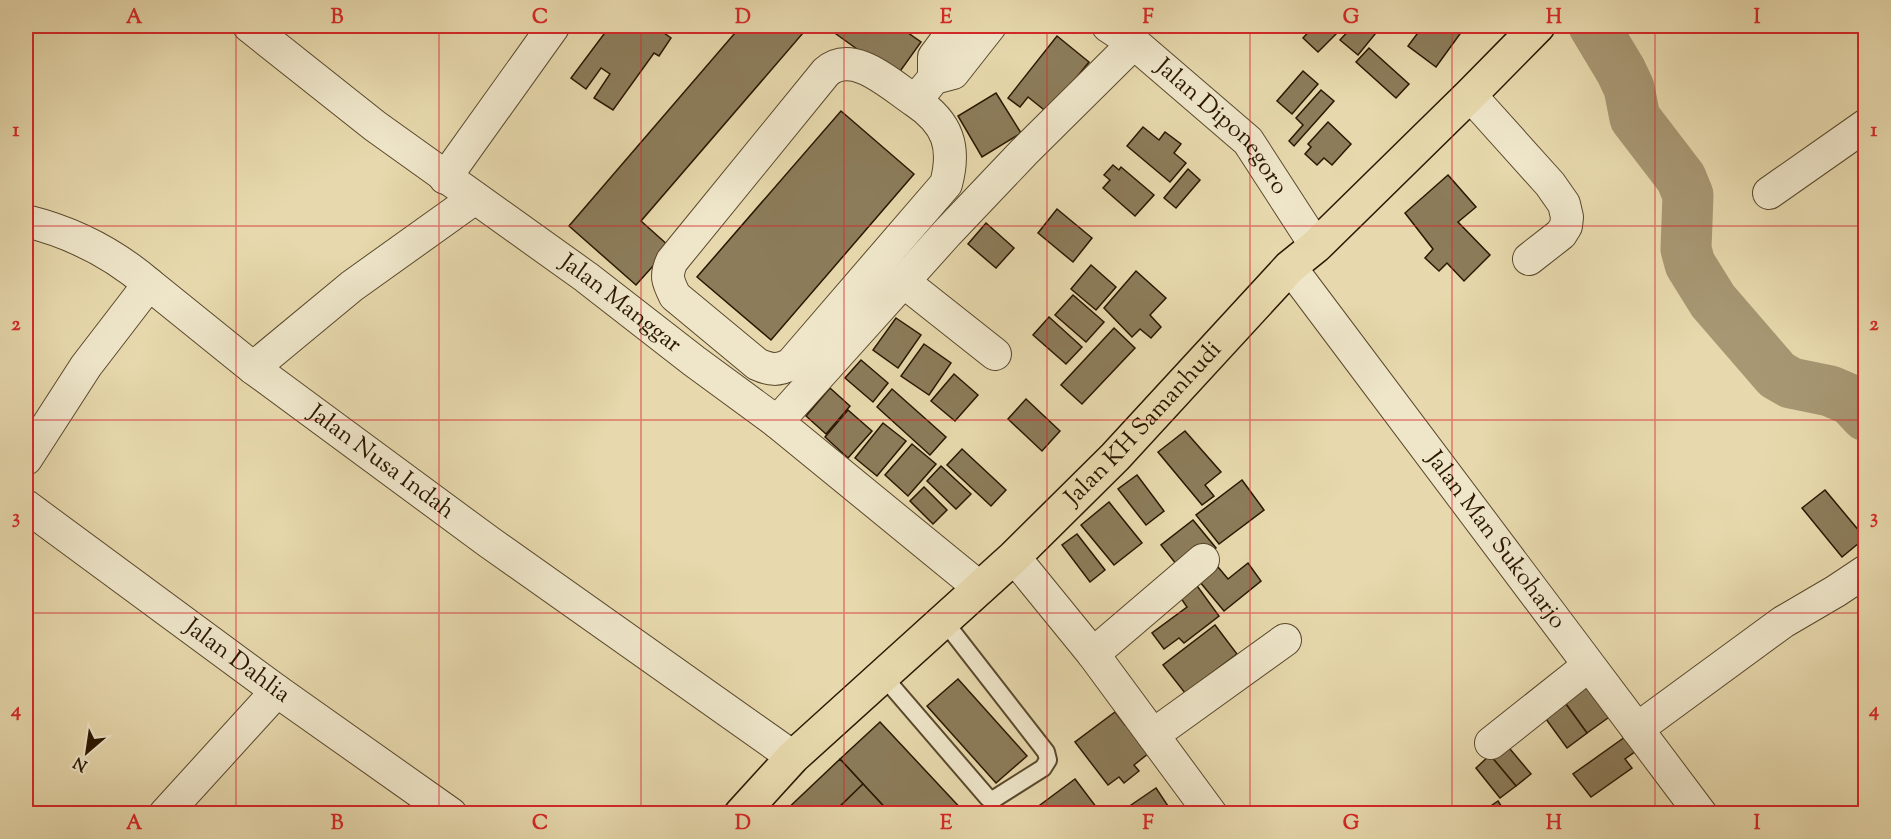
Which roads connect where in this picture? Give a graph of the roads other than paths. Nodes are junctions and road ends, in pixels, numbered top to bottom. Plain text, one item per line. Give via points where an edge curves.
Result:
1 (249, 26) edge
2 (957, 26) edge
3 (990, 26) edge
4 (1538, 26) edge
5 (553, 27) dead end
6 (1115, 30) edge
7 (924, 90) junction
8 (1470, 95) junction
9 (1866, 125) edge
10 (445, 178) junction
11 (1769, 193) dead end
12 (475, 198) junction
13 (26, 221) edge
14 (1316, 246) junction
15 (1529, 259) dead end
16 (1290, 267) junction
17 (904, 282) junction
18 (149, 284) junction
19 (995, 354) dead end
20 (253, 368) junction
21 (777, 422) junction
22 (26, 459) edge
23 (26, 506) edge
24 (1014, 557) junction
25 (1203, 560) dead end
26 (1866, 571) edge
27 (980, 588) junction
28 (944, 621) junction
29 (1285, 640) dead end
30 (1093, 654) junction
31 (1588, 666) junction
32 (883, 676) junction
33 (277, 692) junction
34 (1637, 729) junction
35 (1153, 735) junction
36 (1491, 742) dead end
37 (793, 757) junction
38 (165, 813) edge
39 (451, 813) edge
40 (741, 813) edge
41 (1211, 813) edge
42 (1701, 813) edge

1 - 10 street, Jalan Manggar
2 - 7 street via 934,57
3 - 7 street via 953,73
4 - 8 main road, Jalan KH Samanhudi
5 - 10 street
6 - 14 street, Jalan Diponegoro via 1248,141
6 - 17 street via 1024,152
7 - 7 street via 930,112 950,146 946,184 791,364 781,370 757,364 675,296 667,271 672,261 834,65 858,65 877,76
8 - 14 main road, Jalan KH Samanhudi
8 - 15 street via 1564,204 1568,217 1561,234
9 - 11 street
10 - 12 street, Jalan Manggar
12 - 20 street via 352,286
12 - 21 street, Jalan Manggar
13 - 18 street, Jalan Nusa Indah via 104,252
14 - 16 main road, Jalan KH Samanhudi
16 - 24 main road, Jalan KH Samanhudi via 1115,457
16 - 31 street, Jalan Man Sukoharjo
17 - 19 street
17 - 21 street
18 - 20 street, Jalan Nusa Indah
18 - 22 street via 86,366
20 - 37 street, Jalan Nusa Indah via 489,542
21 - 27 street, Jalan Manggar
23 - 33 street, Jalan Dahlia
24 - 27 main road, Jalan KH Samanhudi
24 - 30 street
25 - 30 street
26 - 34 street via 1783,622
27 - 28 main road, Jalan KH Samanhudi
28 - 32 main road, Jalan KH Samanhudi
28 - 32 lane via 1046,752 1048,760 1043,768 994,799 988,798
29 - 35 street
30 - 35 street
31 - 34 street, Jalan Man Sukoharjo
31 - 36 street
32 - 37 main road, Jalan KH Samanhudi
33 - 38 street
33 - 39 street, Jalan Dahlia
34 - 42 street, Jalan Man Sukoharjo
35 - 41 street
37 - 40 main road, Jalan KH Samanhudi

